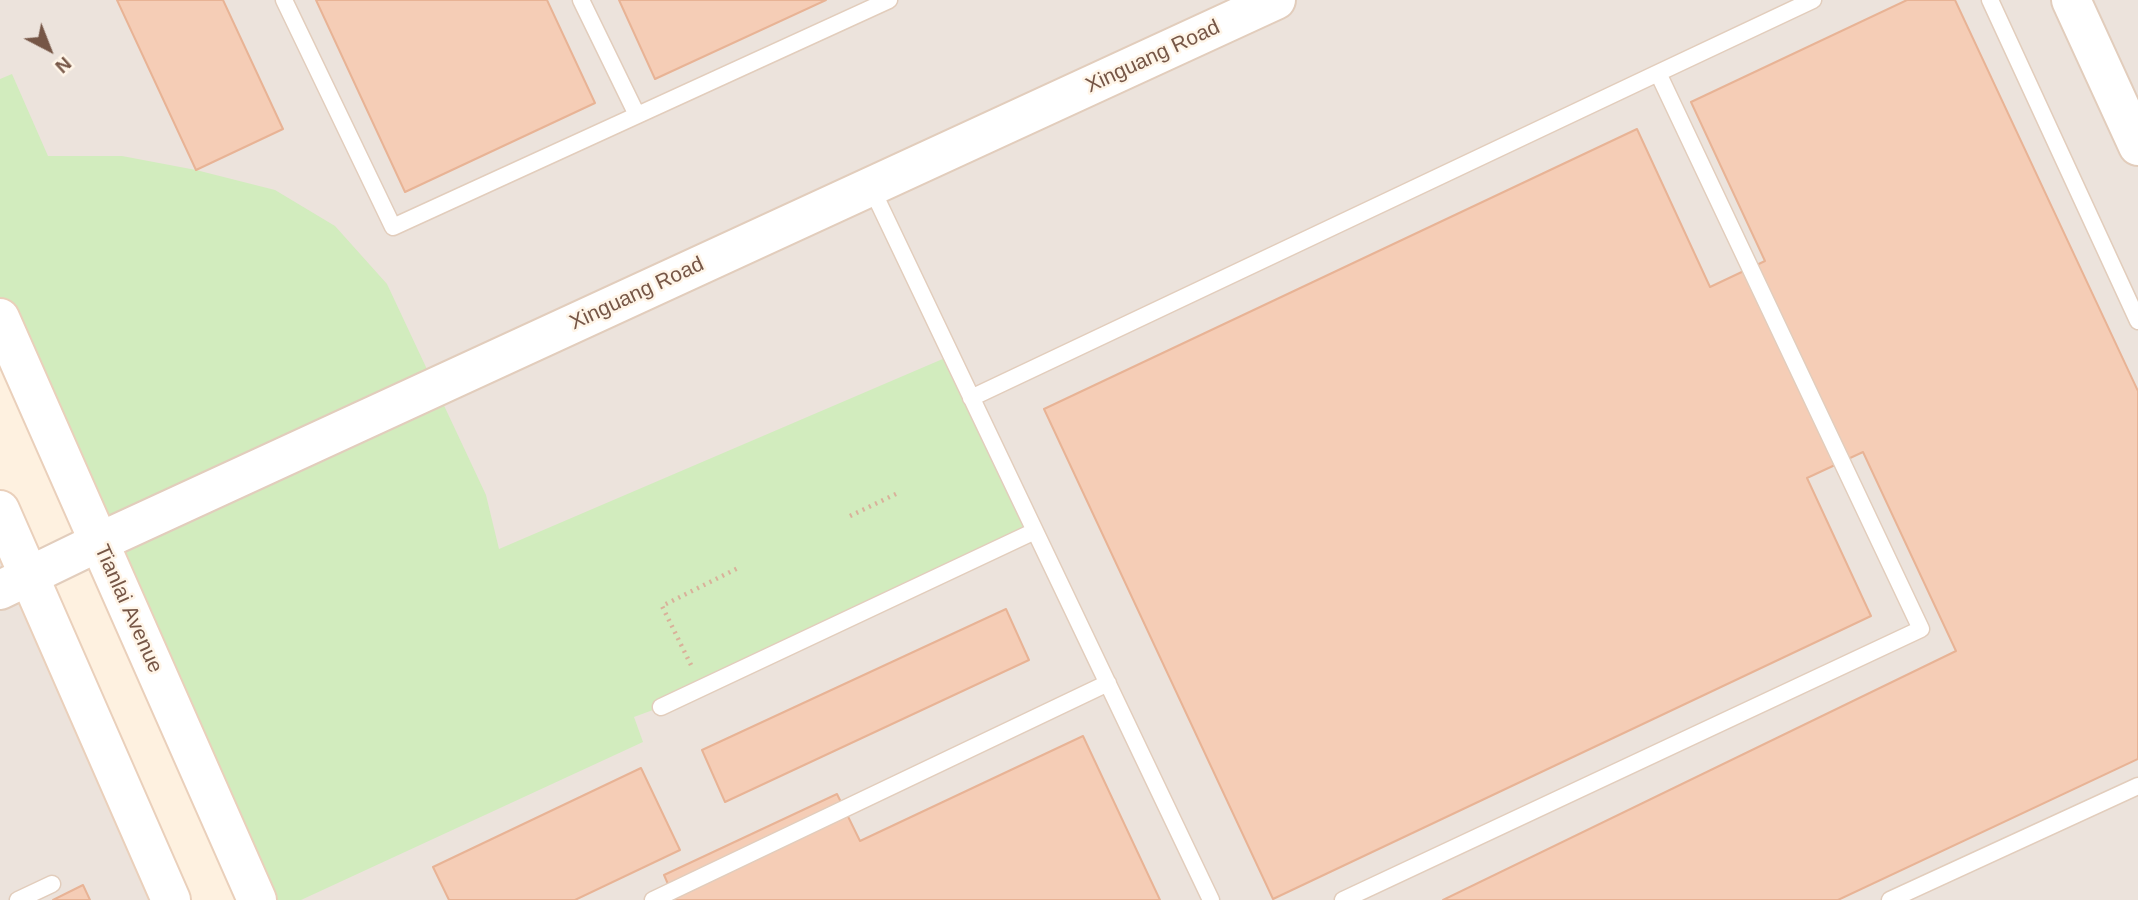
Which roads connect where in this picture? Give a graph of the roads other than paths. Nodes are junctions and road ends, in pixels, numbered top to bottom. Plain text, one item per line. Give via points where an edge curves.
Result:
1 (284, 0) edge
2 (581, 0) edge
3 (889, 0) edge
4 (1276, 0) edge
5 (1812, 0) edge
6 (1990, 0) edge
7 (2071, 0) edge
8 (1658, 73) junction
9 (637, 115) junction
10 (2138, 146) edge
11 (871, 187) junction
12 (0, 318) edge
13 (2138, 321) edge
14 (971, 398) junction
15 (0, 510) edge
16 (1035, 531) junction
17 (99, 542) junction
18 (15, 583) edge
19 (1108, 683) junction
20 (661, 707) dead end
21 (2138, 786) edge
22 (52, 884) dead end
23 (18, 900) edge
24 (171, 900) edge
25 (257, 900) edge
26 (653, 900) edge
27 (1211, 900) edge
28 (1343, 900) edge
29 (1890, 900) edge

1 - 9 lane via 393,227
2 - 9 lane
3 - 9 lane
4 - 11 street, Xinguang Road
5 - 8 lane
6 - 13 lane
7 - 10 street
8 - 14 lane
8 - 28 lane via 1921,629
11 - 14 lane
11 - 17 street, Xinguang Road
12 - 17 street, Tianlai Avenue
14 - 16 lane
15 - 18 street
16 - 19 lane
16 - 20 lane
17 - 18 street, Xinguang Road
17 - 25 street, Tianlai Avenue
18 - 24 street
19 - 26 lane
19 - 27 lane
21 - 29 lane
22 - 23 lane

